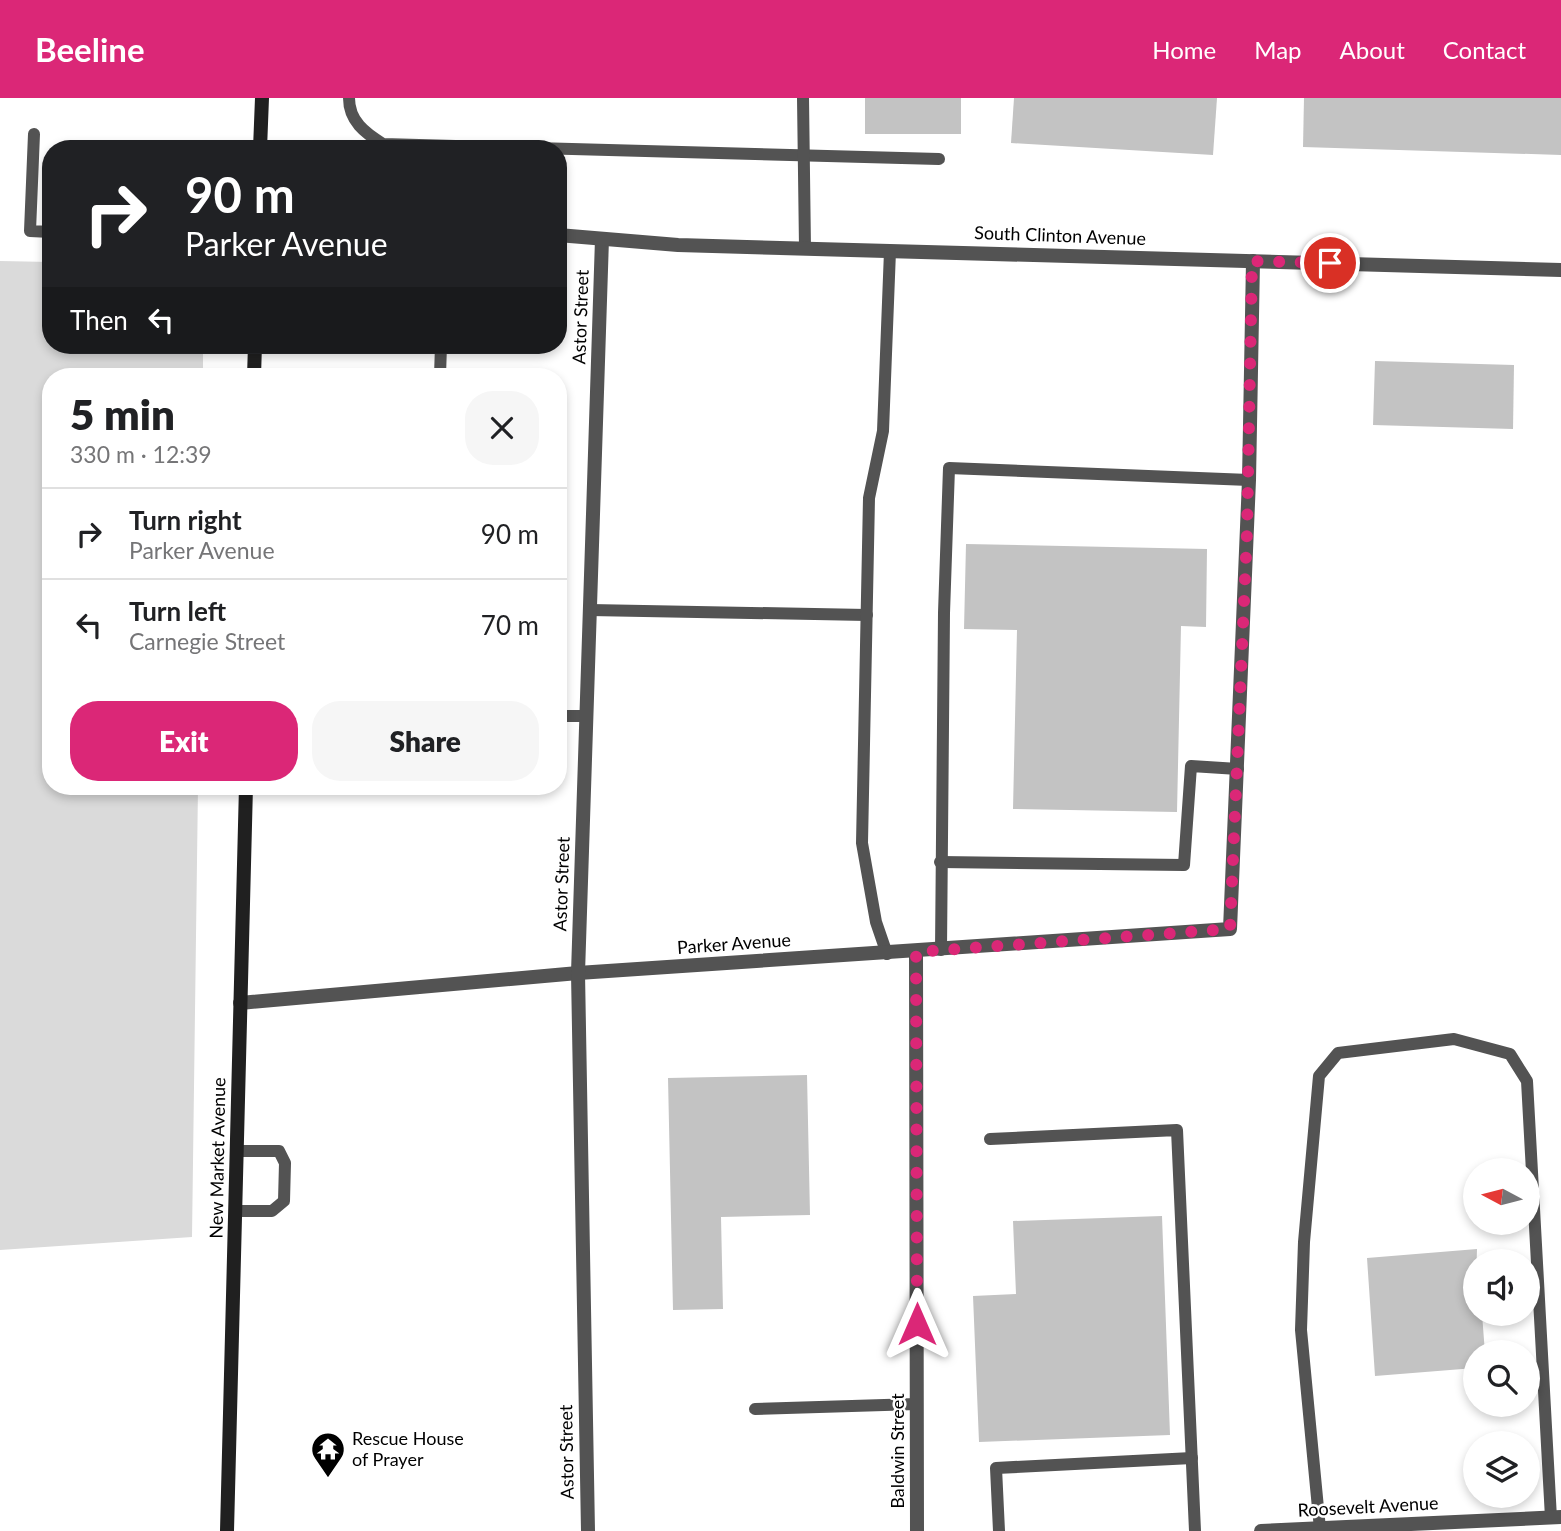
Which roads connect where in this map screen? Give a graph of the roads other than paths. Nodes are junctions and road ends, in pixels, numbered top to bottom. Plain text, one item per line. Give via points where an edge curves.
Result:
1 (262, 98) edge
2 (349, 98) edge
3 (803, 98) edge
4 (34, 134) dead end
5 (260, 140) edge
6 (376, 140) edge
7 (567, 149) edge
8 (804, 154) junction
9 (939, 159) dead end
10 (42, 232) edge
11 (567, 236) edge
12 (603, 239) junction
13 (805, 248) junction
14 (890, 251) junction
15 (1252, 261) junction
16 (1561, 270) edge
17 (1248, 480) junction
18 (590, 610) junction
19 (867, 615) junction
20 (567, 716) edge
21 (587, 716) junction
22 (1238, 769) junction
23 (246, 795) edge
24 (940, 862) junction
25 (941, 950) junction
26 (916, 952) junction
27 (887, 954) junction
28 (578, 973) junction
29 (240, 1003) junction
30 (990, 1139) dead end
31 (237, 1152) junction
32 (237, 1212) junction
33 (917, 1404) junction
34 (755, 1409) dead end
35 (1192, 1458) junction
36 (1556, 1518) edge
37 (1320, 1529) junction
38 (227, 1531) edge
39 (588, 1531) edge
40 (916, 1531) edge
41 (999, 1531) edge
42 (1195, 1531) edge
43 (1261, 1531) edge

1 - 5 main road
2 - 6 lane via 349,110 363,132
3 - 8 lane
4 - 10 lane via 30,231
7 - 8 lane
8 - 9 lane
8 - 13 lane
11 - 12 street, South Clinton Avenue
12 - 13 street, South Clinton Avenue
12 - 18 street, Astor Street
13 - 14 street, South Clinton Avenue
14 - 15 street, South Clinton Avenue
14 - 19 lane via 883,431 869,498
15 - 16 street, South Clinton Avenue
15 - 17 street
17 - 22 street
17 - 24 lane via 949,468
18 - 19 lane
18 - 21 street, Astor Street
19 - 27 lane via 862,843 876,922
20 - 21 lane
21 - 28 street, Astor Street
22 - 24 lane via 1191,766 1184,865
22 - 25 street, Parker Avenue via 1230,929
23 - 29 main road, New Market Avenue
24 - 25 lane
25 - 26 street, Parker Avenue
26 - 27 street, Parker Avenue
26 - 33 street, Baldwin Street
27 - 28 street, Parker Avenue
28 - 29 street, Parker Avenue
28 - 39 street, Astor Street
29 - 31 main road, New Market Avenue
30 - 35 lane via 1177,1130
31 - 32 main road, New Market Avenue
31 - 32 lane via 279,1151 285,1163 284,1201 272,1210
32 - 38 main road, New Market Avenue
33 - 34 lane
33 - 40 street, Baldwin Street
35 - 41 lane via 996,1468
35 - 42 lane
36 - 37 street, Roosevelt Avenue
36 - 37 lane via 1527,1081 1510,1054 1454,1039 1338,1053 1319,1076 1301,1330
37 - 43 street, Roosevelt Avenue

